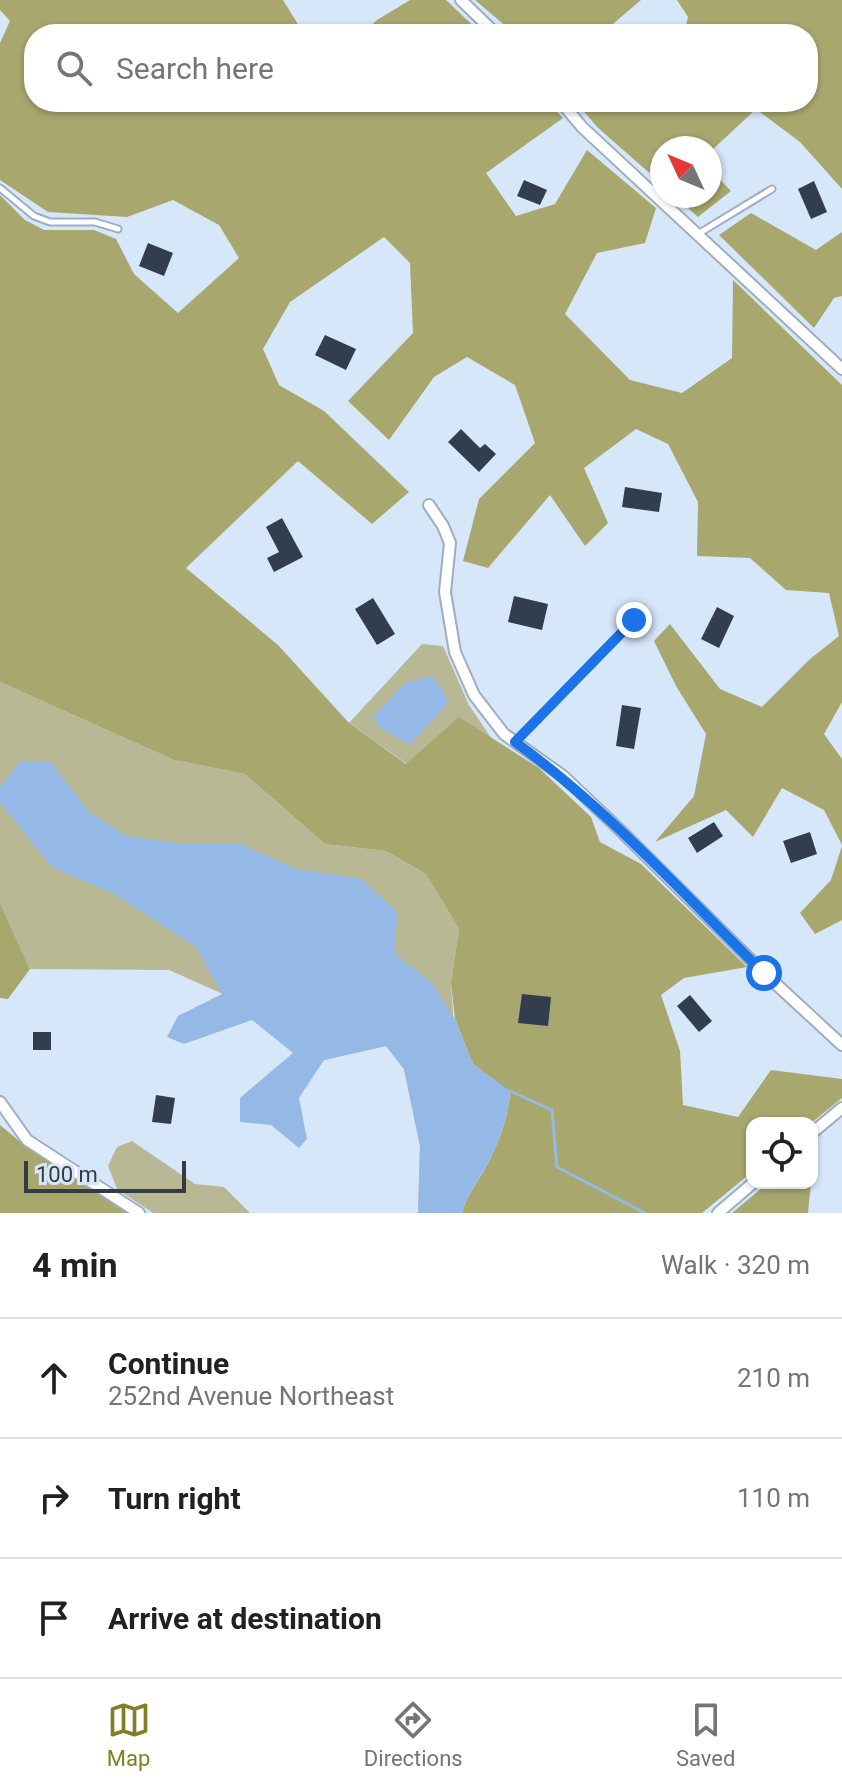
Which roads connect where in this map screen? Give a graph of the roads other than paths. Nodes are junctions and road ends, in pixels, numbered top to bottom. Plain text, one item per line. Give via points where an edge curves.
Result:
1 (461, 0) edge
2 (486, 24) edge
3 (569, 112) edge
4 (0, 188) edge
5 (772, 189) dead end
6 (118, 229) dead end
7 (698, 235) junction
8 (842, 369) edge
9 (429, 505) dead end
10 (634, 620) dead end
11 (515, 742) junction
12 (842, 1045) edge
13 (0, 1102) edge
14 (842, 1108) edge
15 (818, 1128) edge
16 (746, 1189) edge
17 (139, 1213) edge
18 (718, 1213) edge

1 - 2 street
3 - 7 street
4 - 6 lane via 34,216 50,222 95,222
5 - 7 lane
7 - 8 street
9 - 11 street via 450,543 445,592 455,652 474,695
10 - 11 lane
11 - 12 street via 574,787
13 - 17 street via 27,1140
14 - 15 street
16 - 18 street

